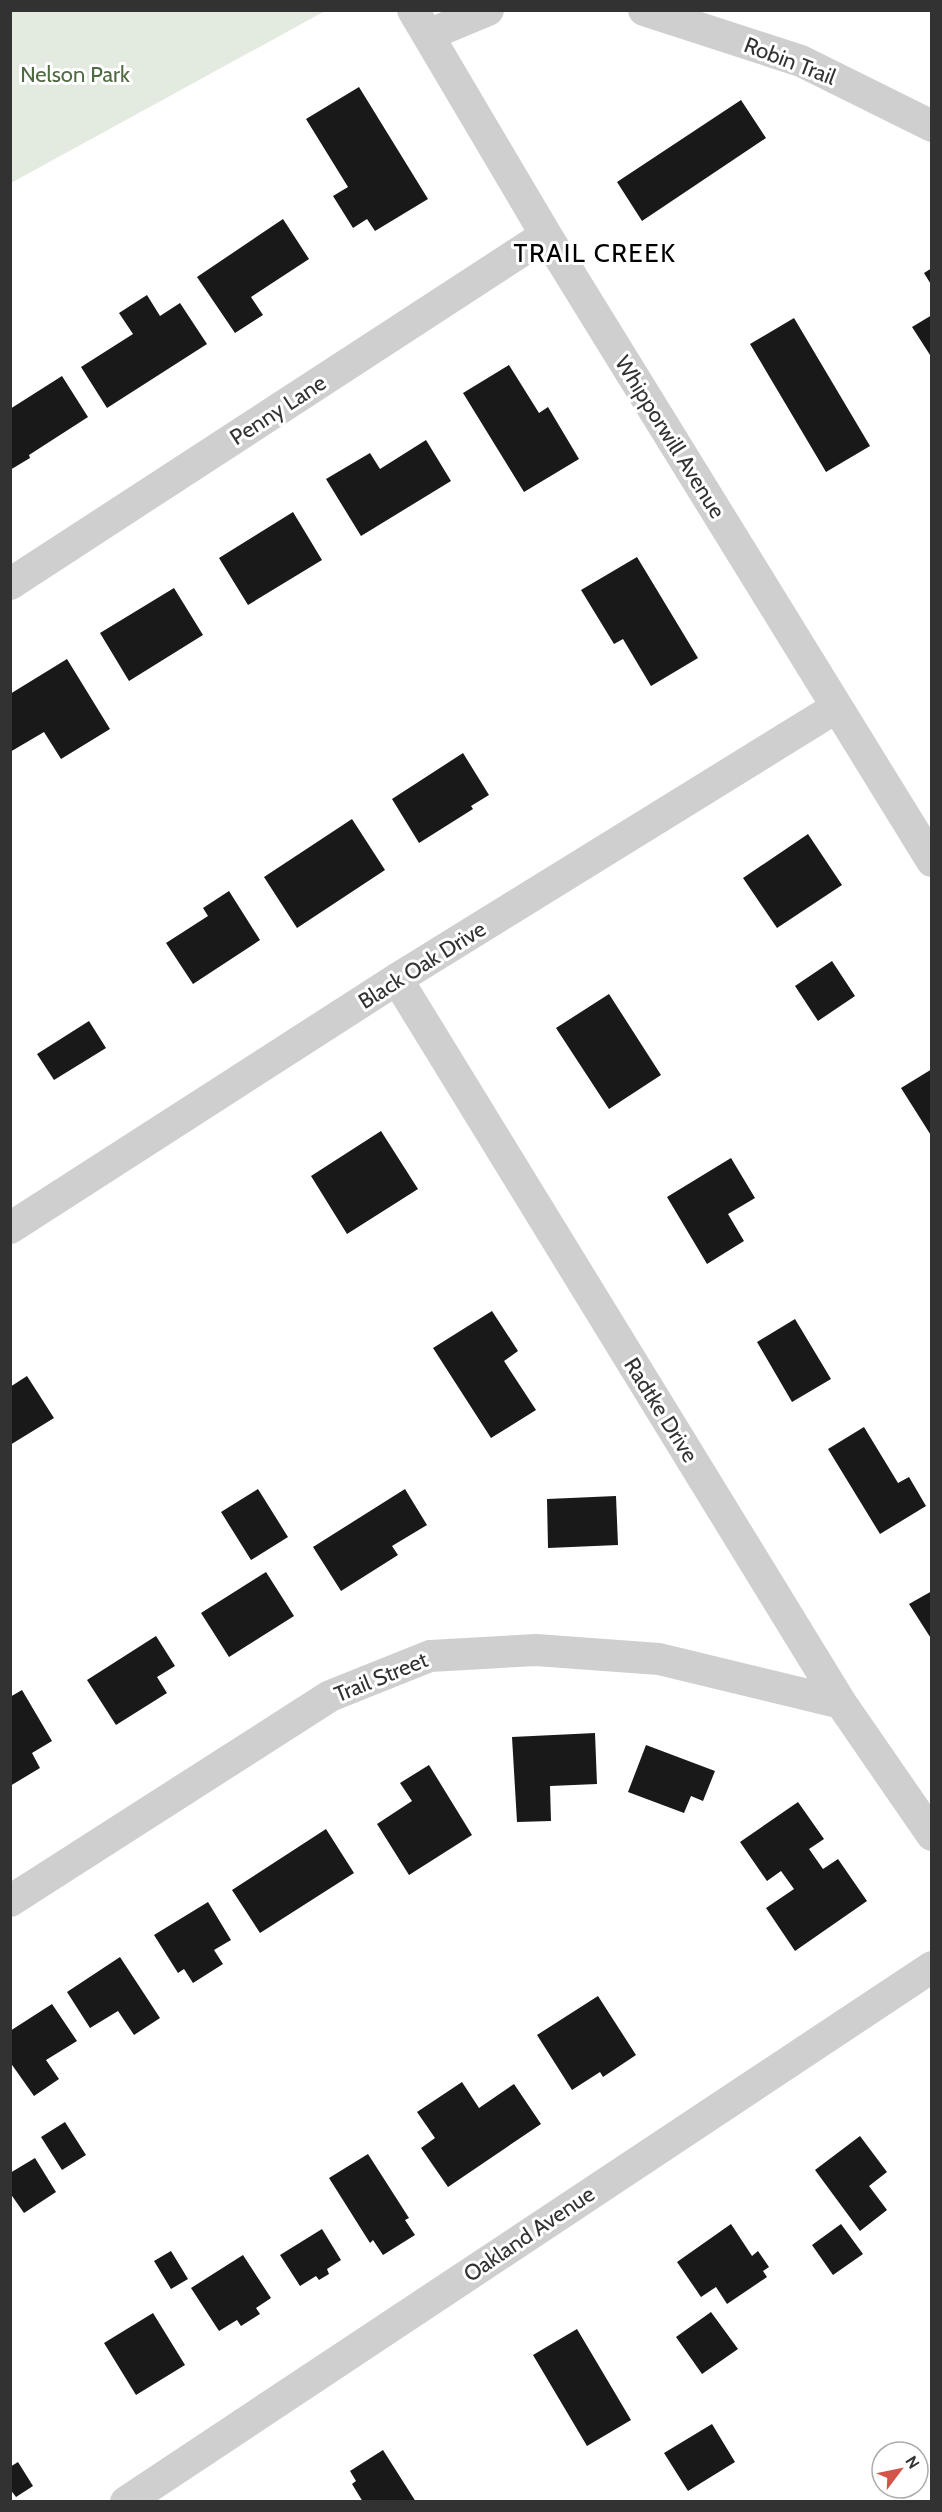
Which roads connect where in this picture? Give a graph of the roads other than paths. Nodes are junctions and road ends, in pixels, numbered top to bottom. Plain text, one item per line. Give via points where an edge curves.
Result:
1 (488, 10) edge
2 (644, 10) edge
3 (420, 23) edge
4 (932, 126) edge
5 (546, 235) junction
6 (10, 584) edge
7 (837, 707) junction
8 (932, 861) edge
9 (397, 979) junction
10 (10, 1228) edge
11 (841, 1703) junction
12 (932, 1835) edge
13 (10, 1901) edge
14 (932, 1967) edge
15 (126, 2502) edge

1 - 3 street
2 - 4 street, Robin Trail via 801,61
3 - 5 street, Whipporwill Avenue
5 - 6 street, Penny Lane
5 - 7 street, Whipporwill Avenue
7 - 8 street, Whipporwill Avenue
7 - 9 street, Black Oak Drive
9 - 10 street, Black Oak Drive
9 - 11 street, Radtke Drive
11 - 12 street, Radtke Drive
11 - 13 street, Trail Street via 659,1659 536,1650 430,1656 330,1696
14 - 15 street, Oakland Avenue

